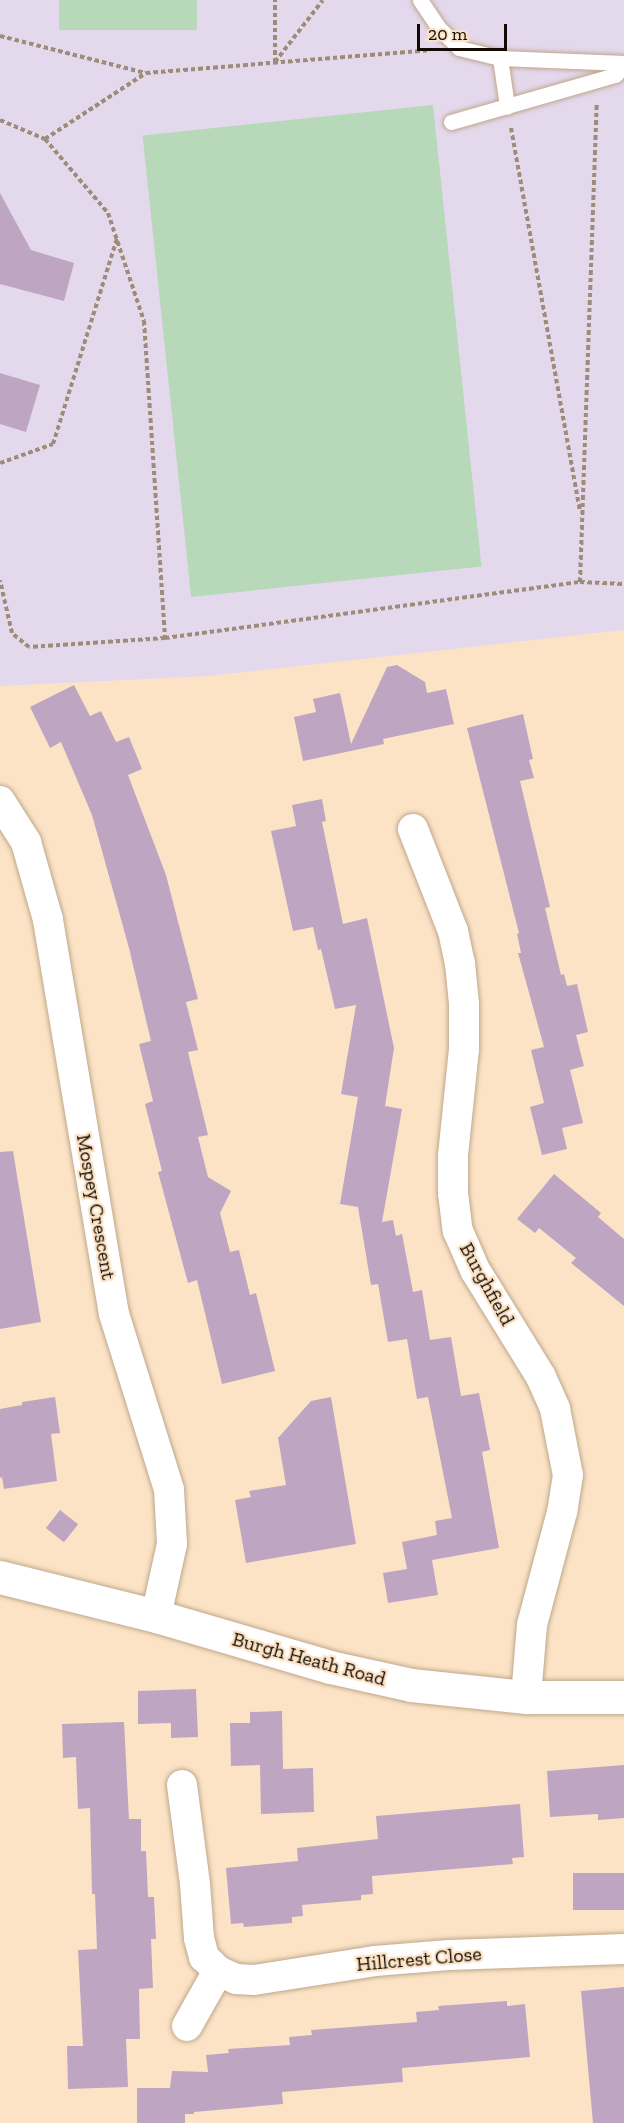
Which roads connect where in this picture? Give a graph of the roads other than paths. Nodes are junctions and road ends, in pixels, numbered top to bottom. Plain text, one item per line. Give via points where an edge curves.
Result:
1 (420, 0) edge
2 (500, 58) junction
3 (624, 65) edge
4 (507, 106) junction
5 (451, 122) dead end
6 (0, 801) edge
7 (413, 829) dead end
8 (0, 1577) edge
9 (156, 1616) junction
10 (526, 1697) junction
11 (624, 1697) edge
12 (182, 1785) dead end
13 (624, 1949) edge
14 (218, 1971) junction
15 (186, 2026) dead end

1 - 2 lane via 459,48
2 - 3 lane
2 - 4 lane
3 - 4 lane via 615,75
4 - 5 lane
6 - 9 street, Mospey Crescent via 26,842 48,920 114,1314 169,1490 172,1544
7 - 10 street, Burghfield via 453,931 460,963 464,1049 453,1156 458,1231 474,1270 541,1377 555,1409 568,1475 532,1625
8 - 9 main road, Burgh Heath Road
9 - 10 main road, Burgh Heath Road via 373,1677 411,1685
10 - 11 main road, Burgh Heath Road
12 - 14 street via 199,1938 204,1957
13 - 14 street, Hillcrest Close via 449,1955 254,1980 236,1979
14 - 15 street

